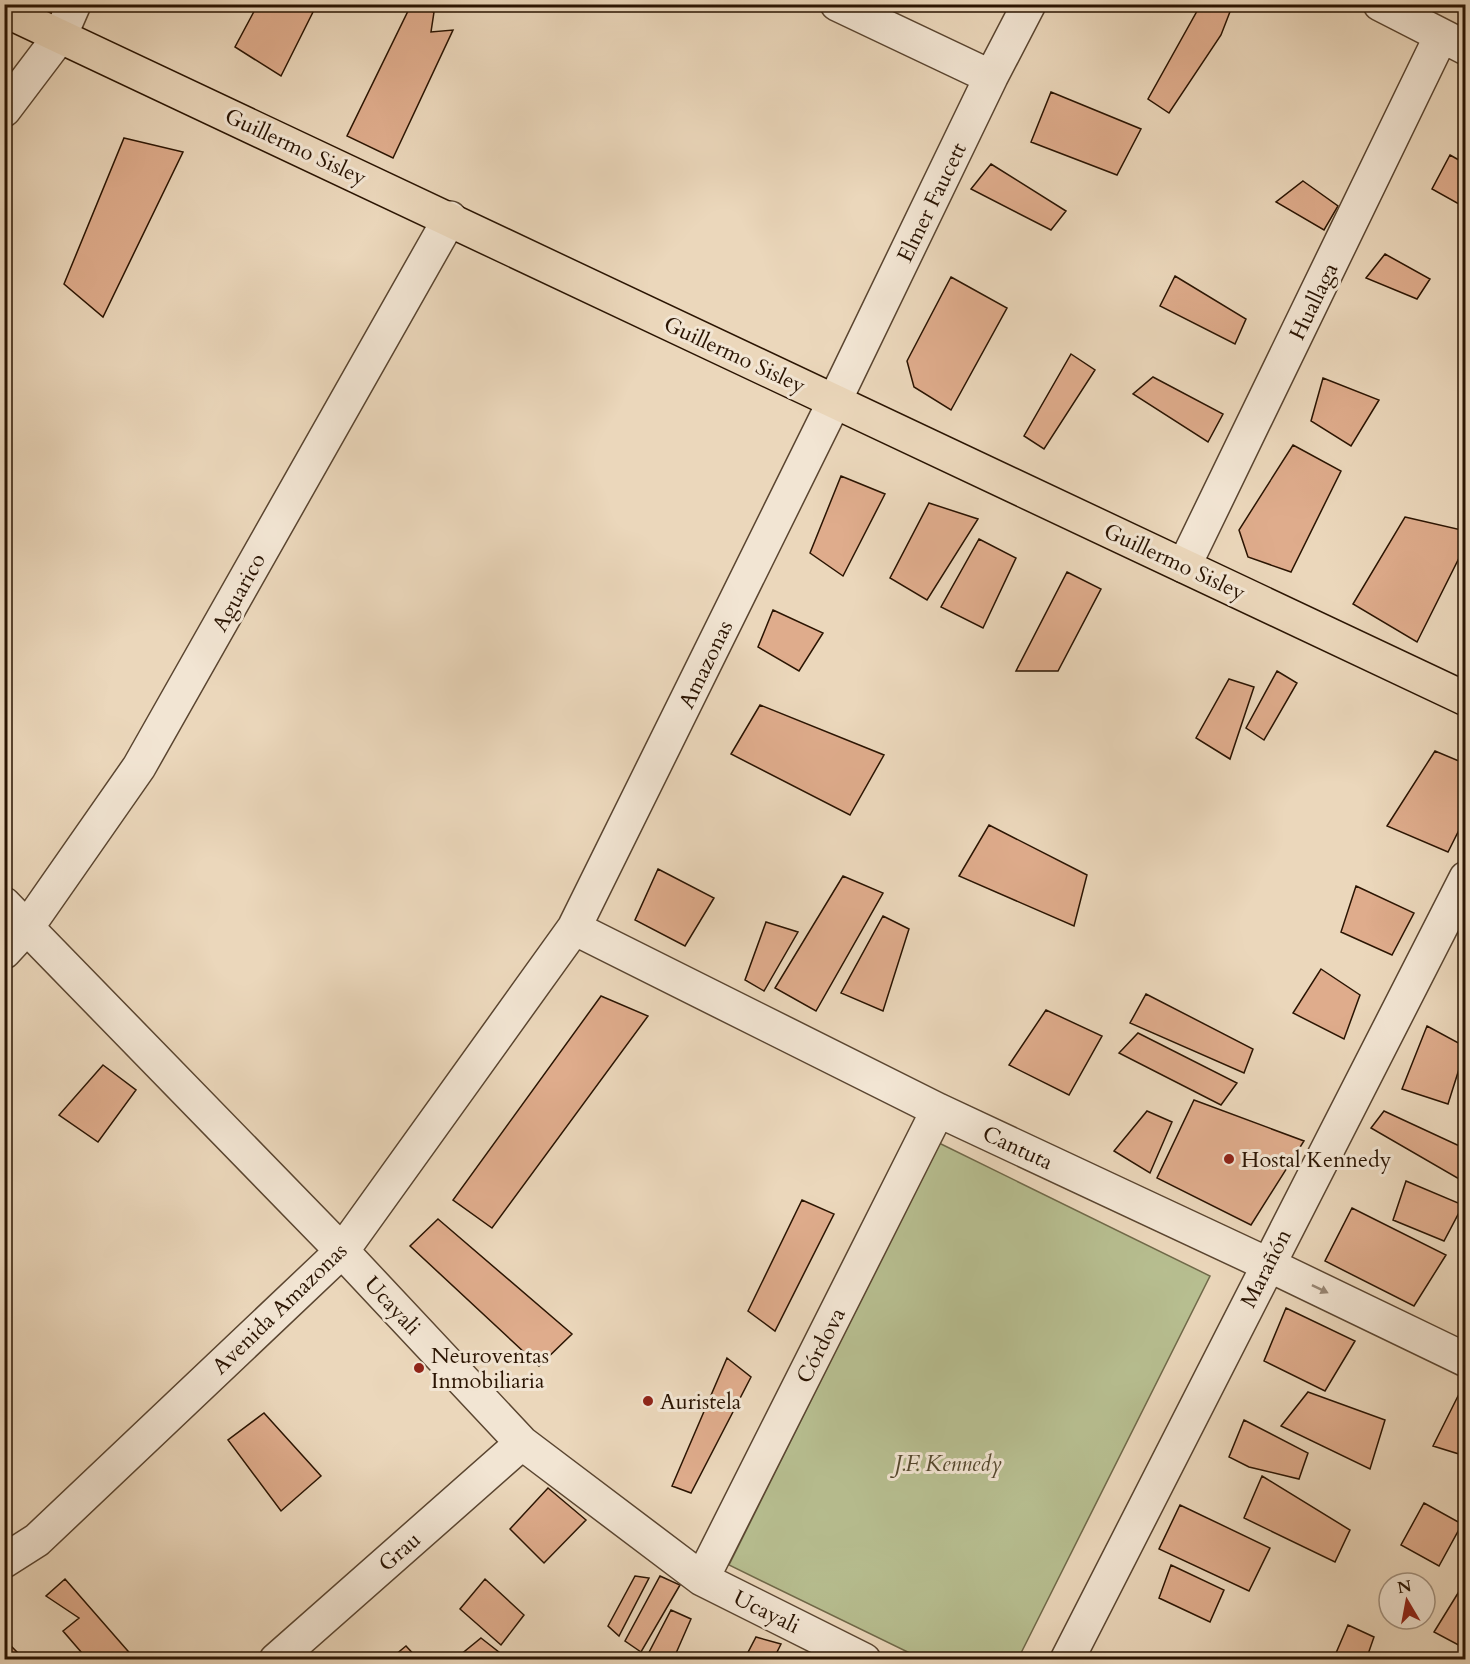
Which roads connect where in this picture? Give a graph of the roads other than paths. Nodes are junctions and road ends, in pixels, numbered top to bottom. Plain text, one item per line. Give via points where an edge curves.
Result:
1 (74, 4) edge
2 (837, 4) edge
3 (1029, 4) edge
4 (1380, 4) edge
5 (4, 10) edge
6 (60, 36) junction
7 (1453, 42) edge
8 (991, 77) junction
9 (4, 110) edge
10 (450, 218) junction
11 (836, 400) junction
12 (1184, 566) junction
13 (1466, 699) edge
14 (1466, 878) edge
15 (4, 904) edge
16 (28, 926) junction
17 (574, 928) junction
18 (4, 952) edge
19 (938, 1110) junction
20 (342, 1251) junction
21 (1267, 1264) junction
22 (1466, 1360) edge
23 (522, 1443) junction
24 (4, 1562) edge
25 (702, 1579) junction
26 (276, 1659) edge
27 (864, 1659) edge
28 (1067, 1659) edge

1 - 6 street
2 - 8 street
3 - 8 street, Elmer Faucett
4 - 7 street
5 - 6 main road, Guillermo Sisley
6 - 9 street
6 - 10 main road, Guillermo Sisley
7 - 12 street, Huallaga
8 - 11 street, Elmer Faucett
10 - 11 main road, Guillermo Sisley
10 - 16 street, Aguarico via 139,767
11 - 12 main road, Guillermo Sisley
11 - 17 street, Amazonas
12 - 13 main road, Guillermo Sisley
14 - 21 street, Marañón
15 - 16 street, Ucayali
16 - 18 street, Aguarico
16 - 20 street, Ucayali
17 - 19 street, Cantuta
17 - 20 street, Avenida Amazonas
19 - 21 street, Cantuta
19 - 25 street, Córdova
20 - 23 street, Ucayali
20 - 24 street, Avenida Amazonas via 38,1540
21 -> 22 street, Cantuta
21 - 28 street, Marañón
23 - 25 street, Ucayali
23 - 26 street, Grau
25 - 27 street, Ucayali

